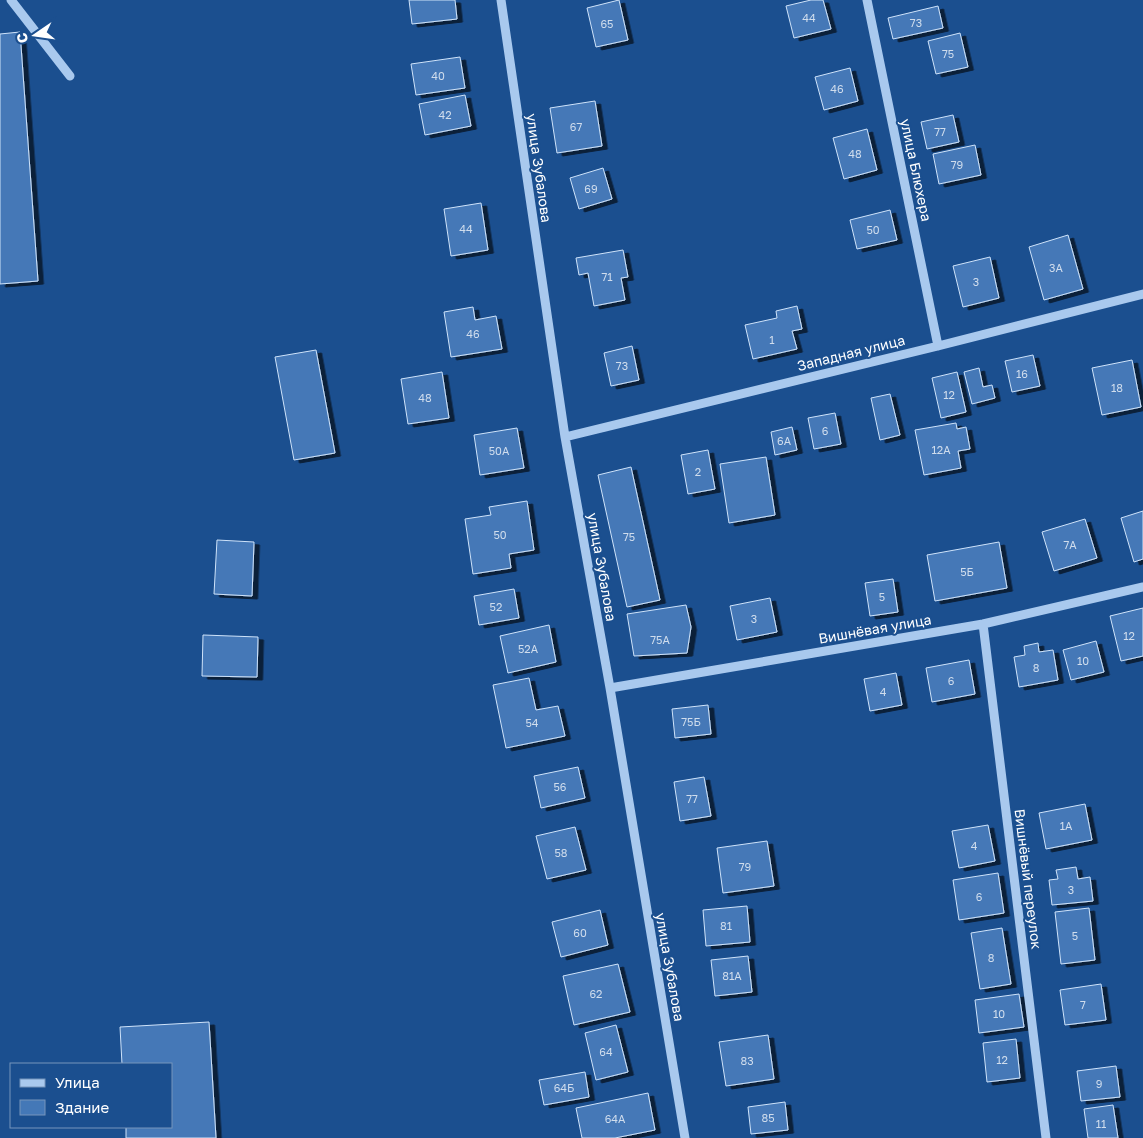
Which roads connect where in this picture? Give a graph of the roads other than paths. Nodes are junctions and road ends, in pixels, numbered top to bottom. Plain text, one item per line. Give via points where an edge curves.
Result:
1 (11, 0) edge
2 (501, 0) edge
3 (867, 0) edge
4 (70, 76) dead end
5 (1143, 294) edge
6 (938, 346) junction
7 (565, 437) junction
8 (1143, 587) edge
9 (983, 624) junction
10 (610, 688) junction
11 (685, 1138) edge
12 (1046, 1138) edge

1 - 4 street
2 - 7 street, улица Зубалова
3 - 6 street, улица Блюхера
5 - 6 street, Западная улица
6 - 7 street, Западная улица
7 - 10 street, улица Зубалова
8 - 9 street, Вишнёвая улица
9 - 10 street, Вишнёвая улица
9 - 12 street, Вишнёвый переулок
10 - 11 street, улица Зубалова

